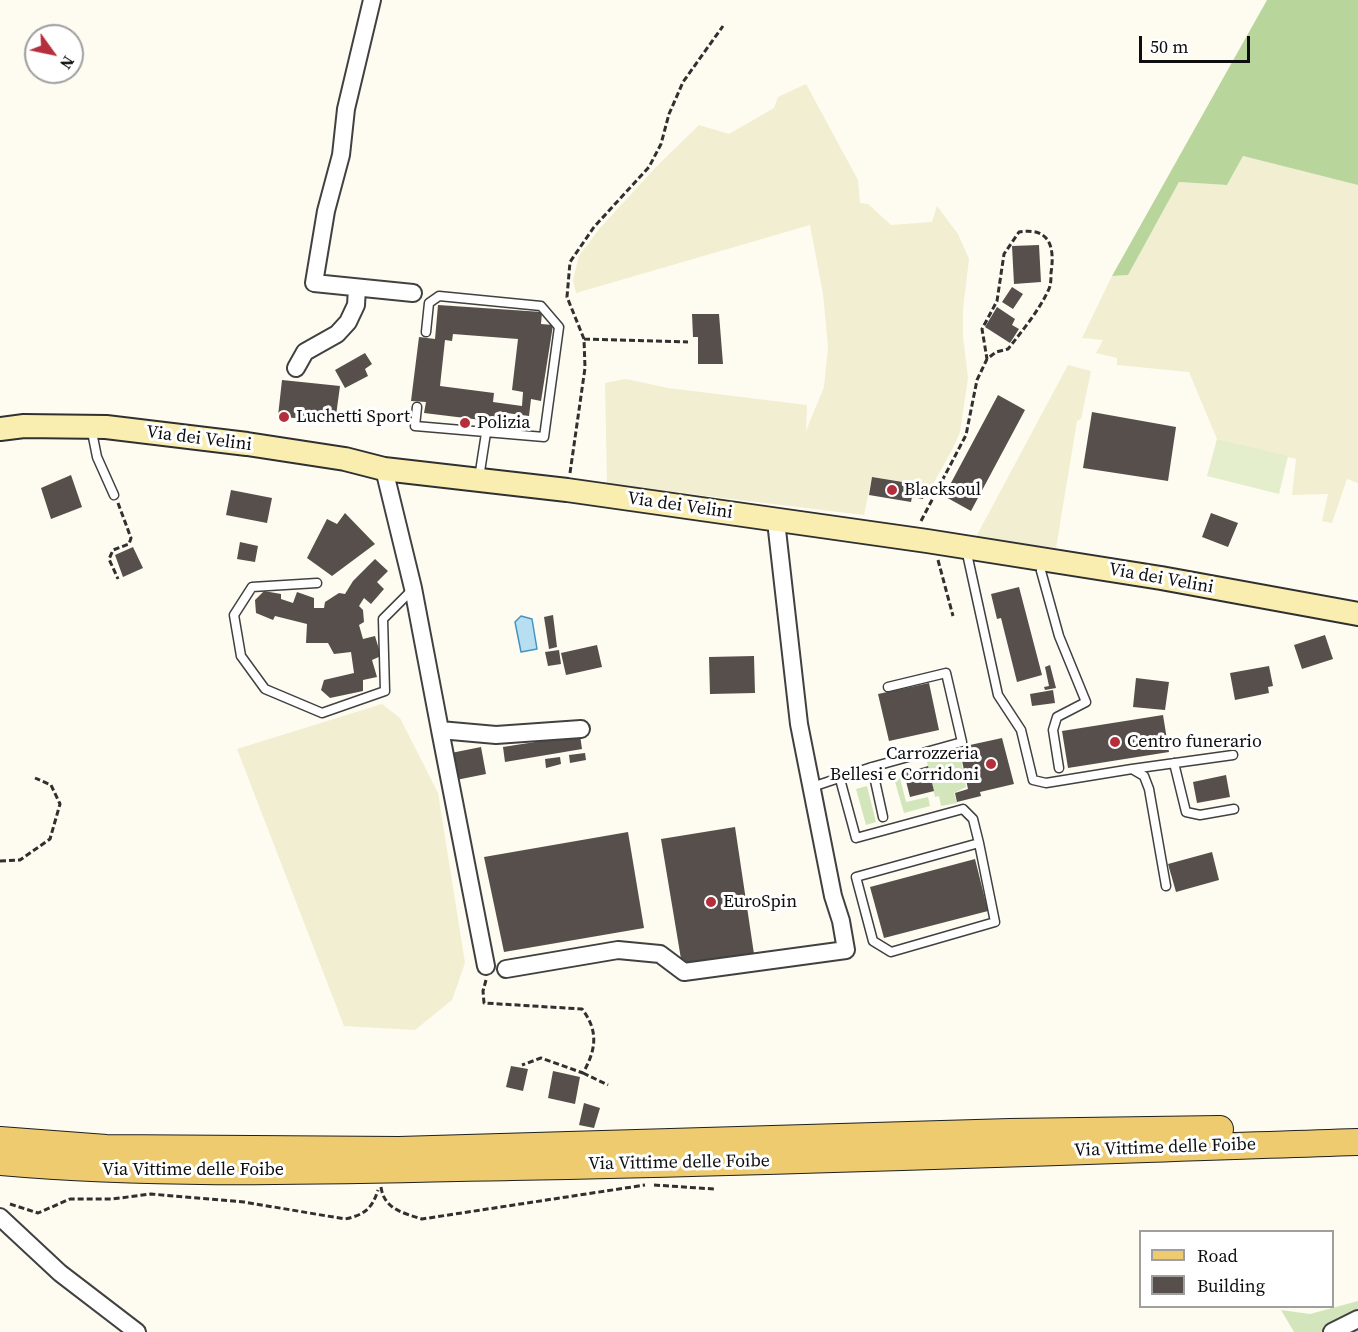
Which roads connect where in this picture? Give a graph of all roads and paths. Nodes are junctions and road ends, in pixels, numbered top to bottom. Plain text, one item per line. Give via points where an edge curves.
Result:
1 (372, 0) edge
2 (723, 26) dead end
3 (357, 288) junction
4 (413, 293) dead end
5 (426, 332) dead end
6 (584, 339) junction
7 (688, 342) dead end
8 (987, 359) junction
9 (296, 368) dead end
10 (417, 407) dead end
11 (91, 427) junction
12 (0, 429) edge
13 (486, 433) junction
14 (384, 469) junction
15 (479, 478) junction
16 (567, 490) junction
17 (114, 495) joint
18 (780, 520) junction
19 (912, 539) junction
20 (939, 543) junction
21 (966, 548) junction
22 (1042, 559) junction
23 (118, 579) dead end
24 (318, 583) dead end
25 (413, 588) junction
26 (1358, 614) edge
27 (953, 616) dead end
28 (888, 687) dead end
29 (581, 729) dead end
30 (440, 730) junction
31 (1233, 755) dead end
32 (1174, 763) junction
33 (872, 767) junction
34 (1059, 768) dead end
35 (1132, 770) junction
36 (35, 778) dead end
37 (840, 779) junction
38 (812, 787) junction
39 (1234, 809) dead end
40 (883, 817) dead end
41 (979, 843) junction
42 (0, 861) edge
43 (1166, 886) dead end
44 (486, 966) joint
45 (506, 969) dead end
46 (522, 1065) dead end
47 (583, 1072) junction
48 (608, 1085) dead end
49 (1358, 1127) edge
50 (0, 1140) edge
51 (1358, 1142) edge
52 (0, 1162) edge
53 (714, 1189) dead end
54 (3, 1210) edge
55 (1358, 1319) edge
56 (137, 1332) edge
57 (1332, 1332) edge

1 - 3 street via 346,110 341,155 326,211 314,283
2 - 6 path via 683,82 649,167 594,227 570,262 567,297
3 - 4 street
3 - 9 street via 356,305 348,322 337,334 305,352
5 - 13 lane via 429,303 439,296 540,306 559,327 544,437
6 - 7 path
6 - 16 path via 580,412
8 - 8 path via 1008,349 1049,289 1053,259 1051,245 1043,234 1020,232 1004,254 997,301 982,329
8 - 19 path via 977,380 966,435
10 - 13 lane via 415,426
11 - 12 street, Via dei Velini
11 - 14 street, Via dei Velini via 247,444
11 - 17 lane via 97,457
13 - 15 lane
14 - 15 street, Via dei Velini
14 - 25 street
15 - 16 street, Via dei Velini
16 - 18 street, Via dei Velini
17 - 23 path via 131,538 129,543 113,550 109,559
18 - 19 street, Via dei Velini
18 - 38 street via 777,530 799,724
19 - 20 street, Via dei Velini
20 - 21 street, Via dei Velini
20 - 27 path via 937,555
21 - 22 street, Via dei Velini
21 - 35 lane via 998,695 1021,730 1033,780 1046,783
22 - 26 street, Via dei Velini
22 - 34 lane via 1041,571 1059,636 1086,702 1057,717 1053,730
24 - 25 lane via 252,587 234,615 241,656 265,689 322,713 386,692 383,620
25 - 30 street
28 - 33 lane via 946,672 962,742
29 - 30 street via 496,735
30 - 44 street
31 - 32 lane
32 - 35 lane
32 - 39 lane via 1186,812 1200,815
33 - 37 lane
33 - 40 lane
35 - 43 lane via 1144,776 1149,789
36 - 42 path via 51,785 60,804 50,839 20,860
37 - 38 lane
37 - 41 lane via 856,838 963,809 973,819
38 - 45 street via 846,950 684,972 660,954 618,950
41 - 41 lane via 856,877 873,942 891,952 995,922
44 - 47 path via 484,1004 582,1009 591,1021 594,1053
46 - 47 path via 542,1058
47 - 48 path
49 - 50 main road, Via Vittime delle Foibe via 1010,1132 399,1150 106,1148
51 - 52 main road, Via Vittime delle Foibe via 422,1169 103,1170
53 - 54 path via 647,1185 422,1219 387,1204 380,1183 371,1207 361,1216 345,1219 151,1194 70,1199 38,1213
54 - 56 street via 60,1273
55 - 57 street

